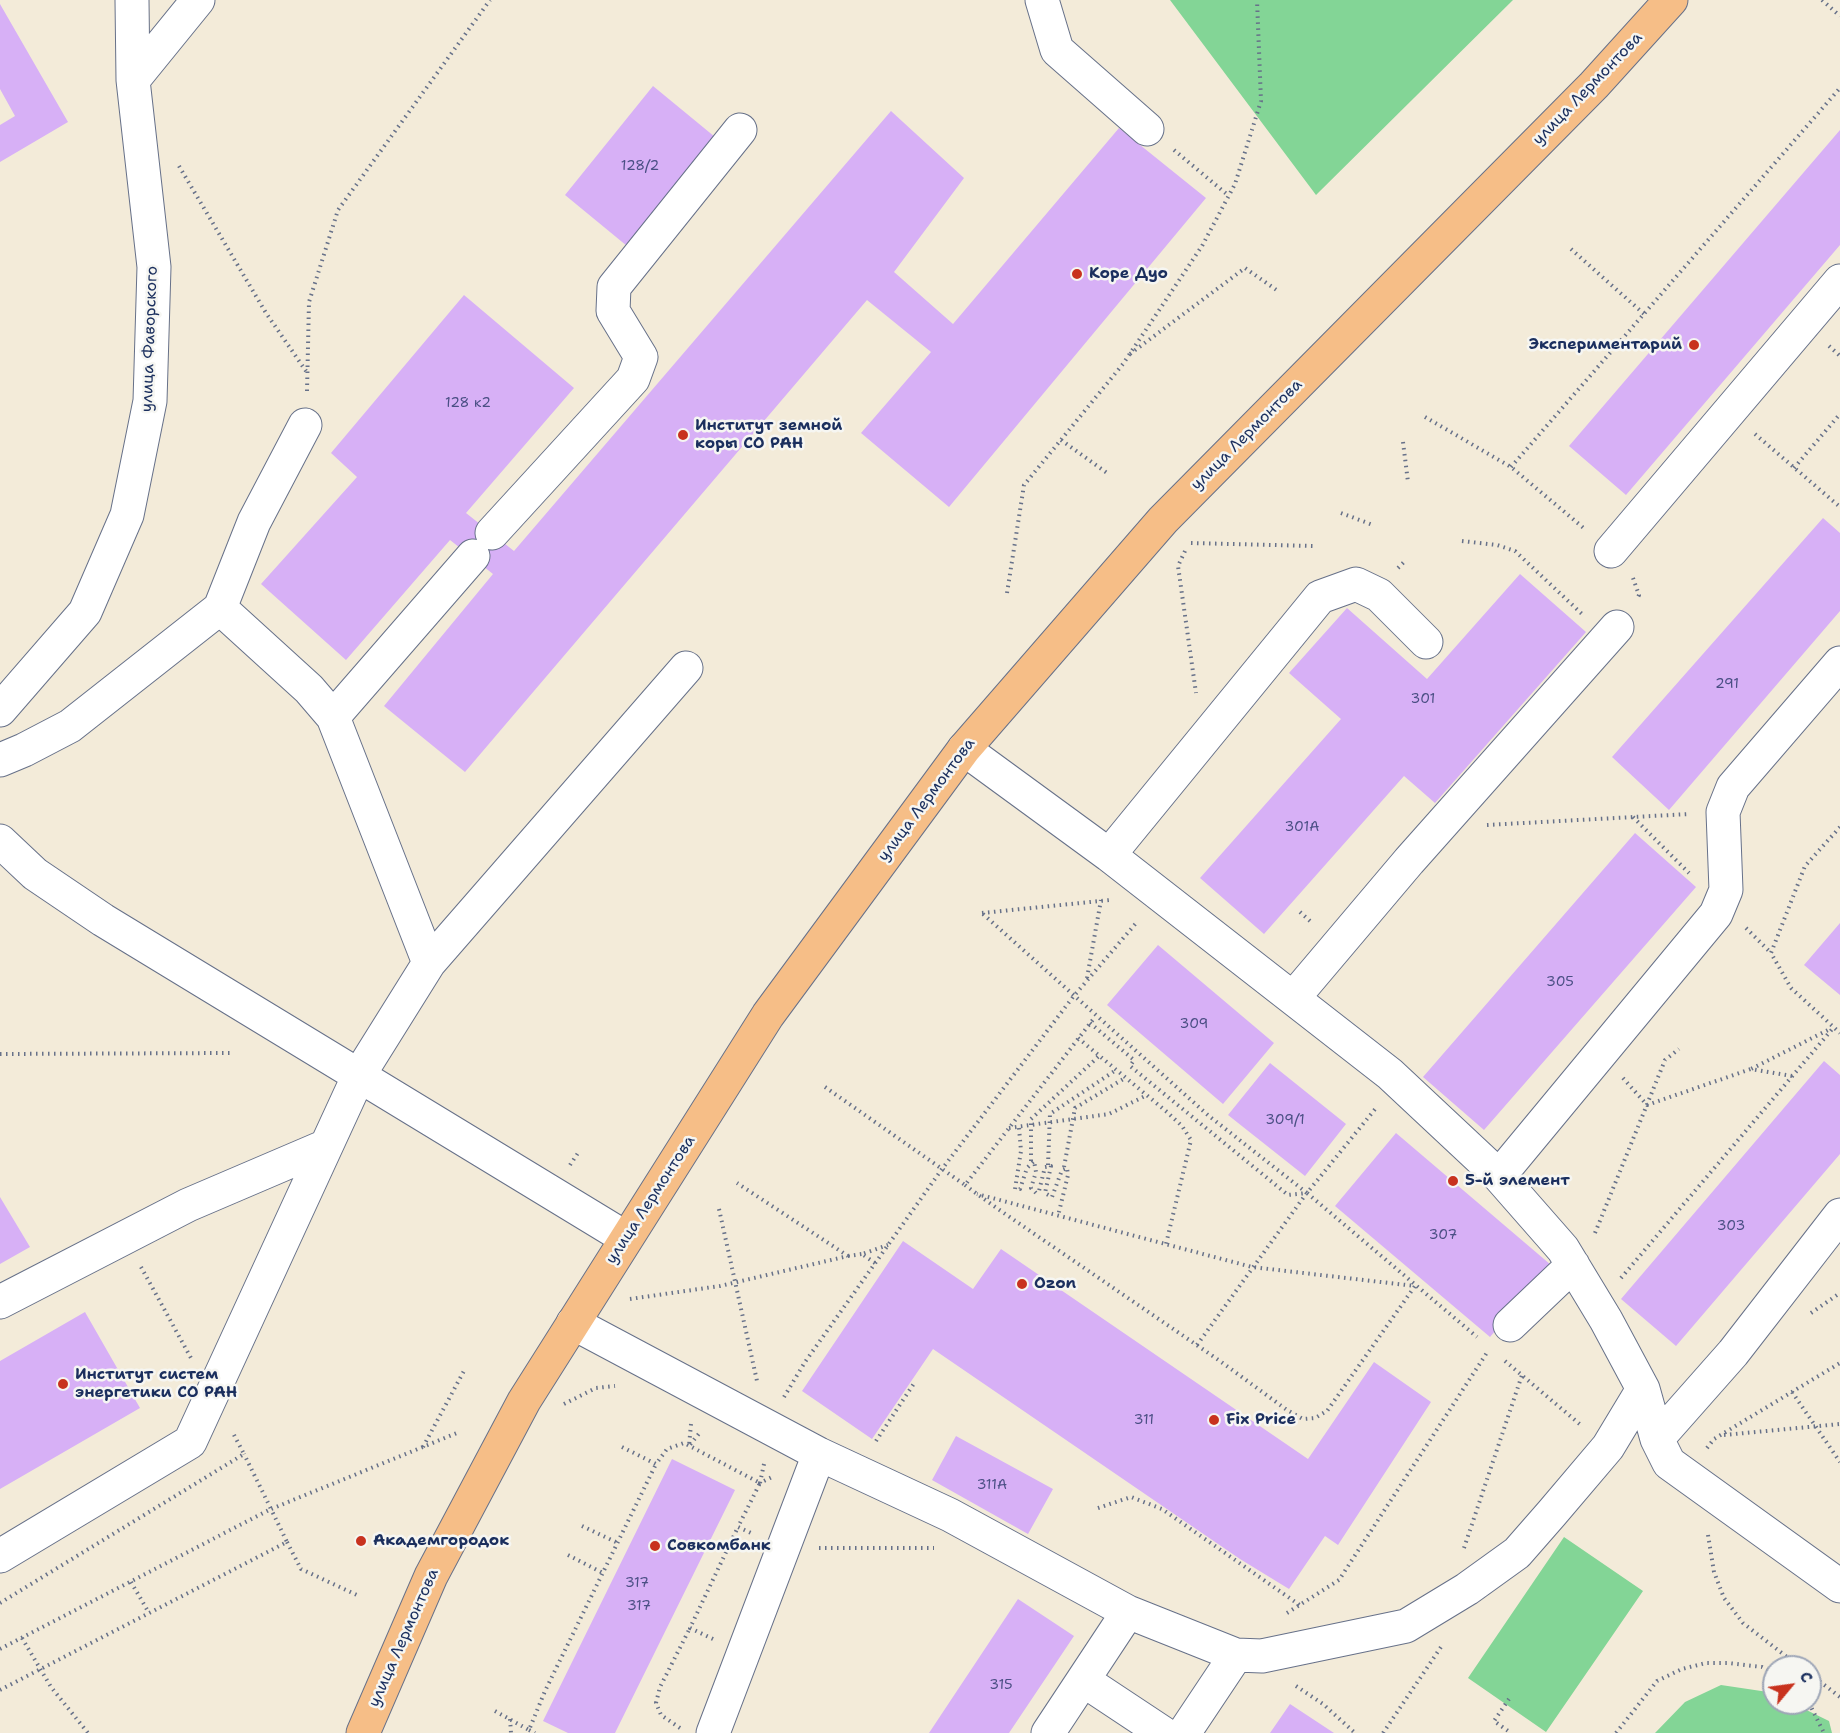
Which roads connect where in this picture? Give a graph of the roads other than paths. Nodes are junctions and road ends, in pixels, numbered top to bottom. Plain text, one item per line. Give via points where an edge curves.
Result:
1 (132, 0) edge
2 (198, 0) edge
3 (1042, 0) edge
4 (1671, 0) edge
5 (133, 80) junction
6 (1147, 129) road end
7 (740, 130) dead end
8 (1840, 281) edge
9 (305, 425) road end
10 (1611, 551) road end
11 (220, 608) junction
12 (1612, 633) road end
13 (1426, 642) dead end
14 (1840, 663) edge
15 (686, 668) dead end
16 (0, 710) edge
17 (333, 717) junction
18 (964, 749) junction
19 (0, 760) edge
20 (1, 837) edge
21 (1109, 855) junction
22 (429, 963) junction
23 (1294, 997) junction
24 (358, 1075) junction
25 (326, 1146) junction
26 (1499, 1176) junction
27 (1840, 1215) edge
28 (626, 1238) junction
29 (1573, 1265) junction
30 (0, 1302) edge
31 (573, 1323) junction
32 (1510, 1325) dead end
33 (1643, 1389) junction
34 (1657, 1439) junction
35 (819, 1454) junction
36 (0, 1556) edge
37 (1840, 1586) edge
38 (1128, 1612) junction
39 (1249, 1655) junction
40 (1083, 1680) junction
41 (363, 1733) edge
42 (713, 1733) edge
43 (1048, 1733) edge
44 (1163, 1733) edge
45 (1184, 1733) edge

1 - 5 street, улица Фаворского
2 - 5 street
3 - 6 street via 1057,50
4 - 18 main road, улица Лермонтова via 1594,85 1163,520
5 - 16 street, улица Фаворского via 154,267 150,401 127,515 85,612
7 - 17 street via 614,287 613,311 641,357 633,379
8 - 10 street
9 - 11 street via 254,522
11 - 17 street via 309,689
11 - 19 street via 69,726
12 - 23 street
13 - 21 street via 1379,595 1356,584 1320,597
14 - 26 street via 1733,787 1723,812 1726,890 1716,914
15 - 22 street
17 - 22 street
18 - 21 street
18 - 28 main road, улица Лермонтова via 768,1015
20 - 24 street via 34,874
21 - 23 street
22 - 24 street
23 - 26 street via 1398,1081
24 - 25 street
24 - 28 street
25 - 30 street via 188,1205
25 - 36 street via 190,1442
26 - 29 street
27 - 34 street via 1733,1353
28 - 31 main road, улица Лермонтова
29 - 32 street
29 - 33 street
31 - 35 street
31 - 41 main road, улица Лермонтова via 524,1401 431,1576
33 - 34 street
33 - 39 street via 1608,1448 1517,1553 1446,1602 1406,1626
34 - 37 street via 1669,1463
35 - 38 street via 950,1515
35 - 42 street
38 - 39 street
38 - 40 street
39 - 45 street
40 - 43 street
40 - 44 street

